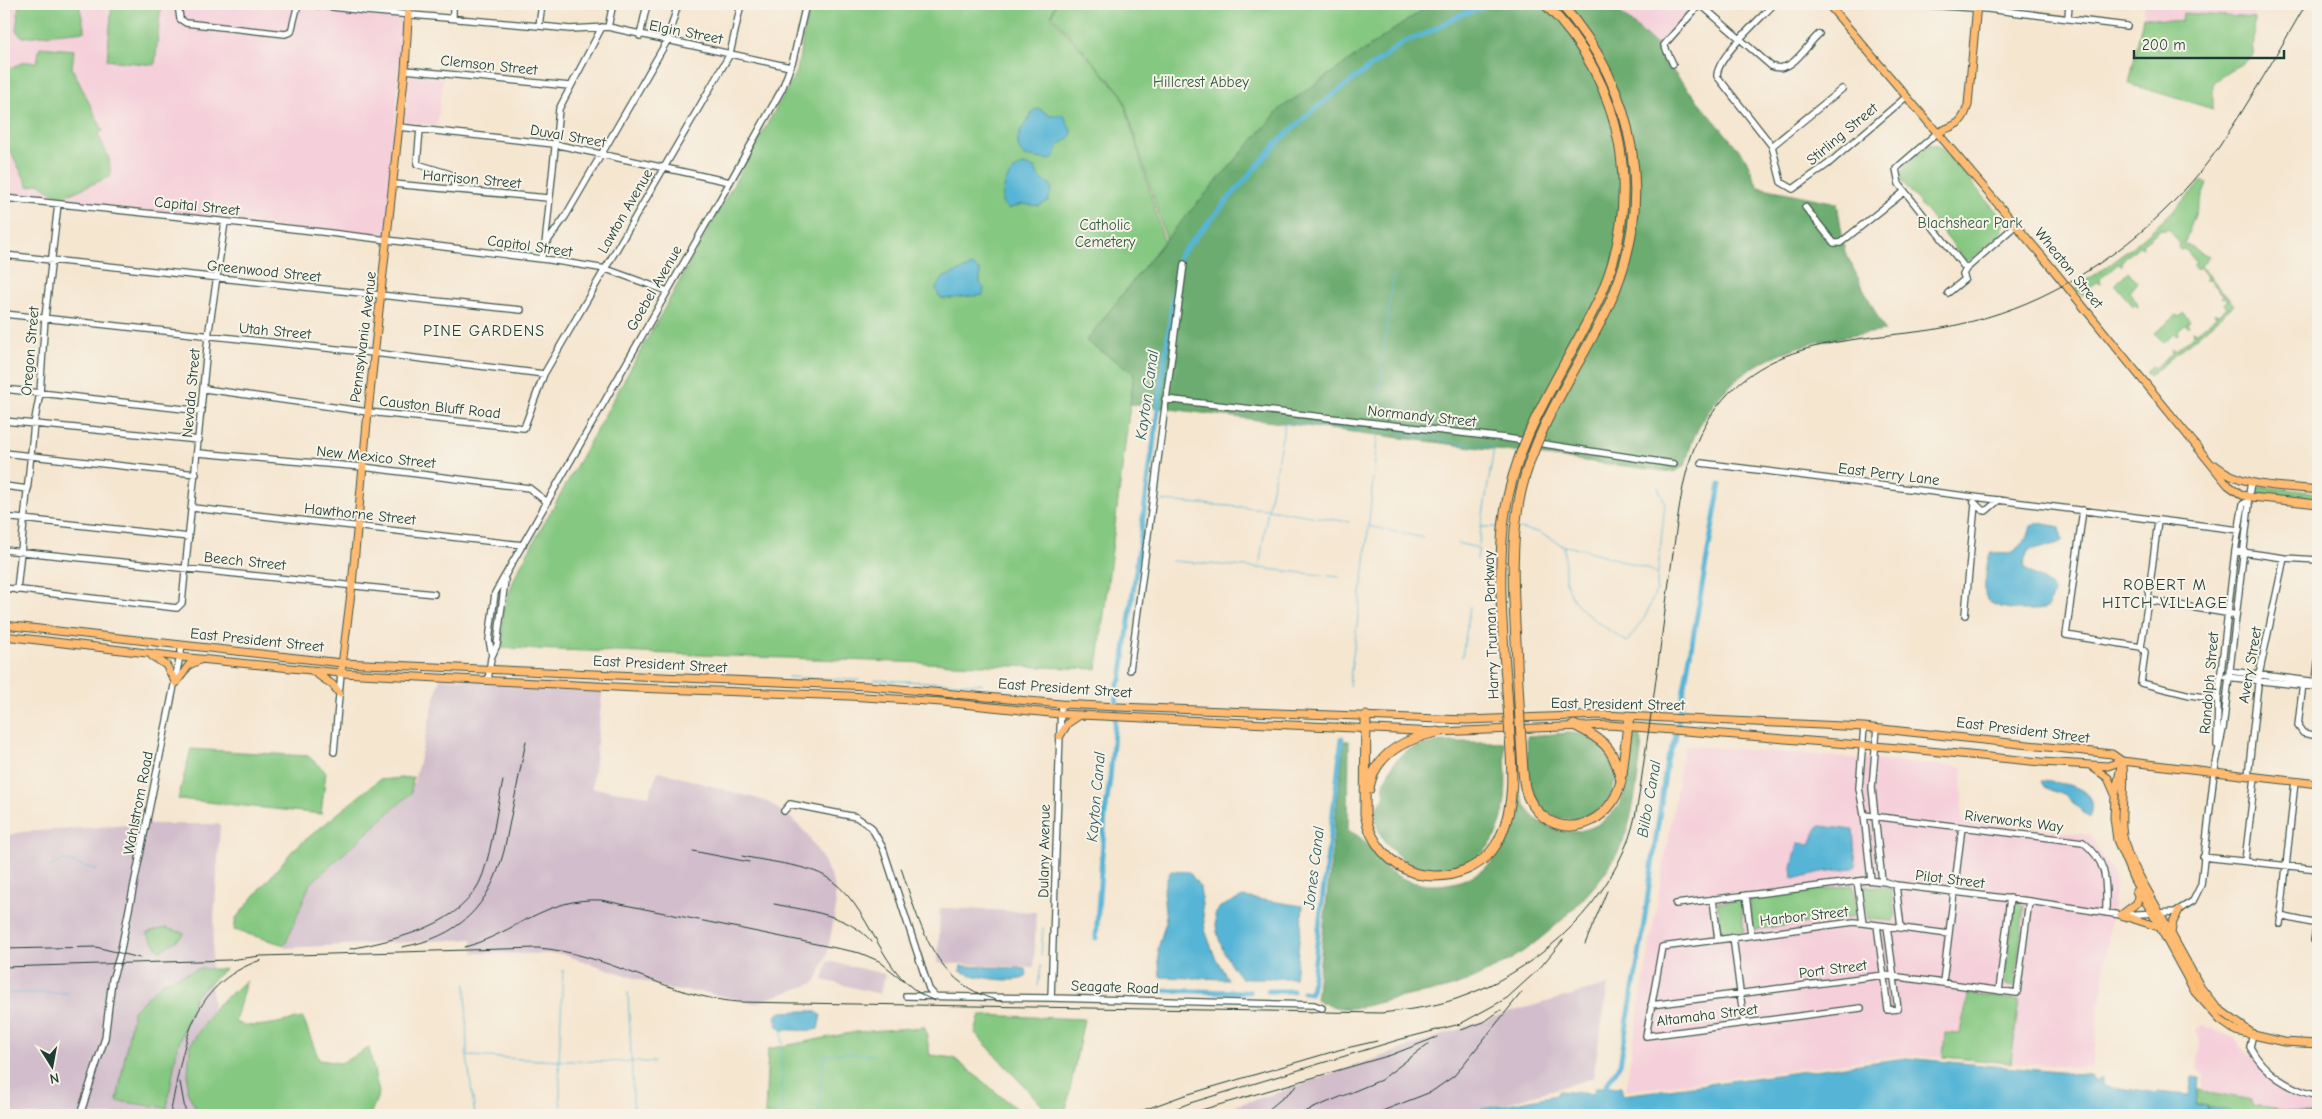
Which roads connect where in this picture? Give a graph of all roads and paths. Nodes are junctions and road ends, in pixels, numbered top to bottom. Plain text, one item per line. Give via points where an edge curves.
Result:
1 (178, 4) edge
2 (298, 4) edge
3 (306, 4) edge
4 (409, 4) edge
5 (453, 4) edge
6 (542, 4) edge
7 (613, 4) edge
8 (647, 4) edge
9 (678, 4) edge
10 (741, 4) edge
11 (806, 4) edge
12 (1545, 4) edge
13 (1561, 4) edge
14 (1700, 4) edge
15 (1774, 4) edge
16 (1828, 4) edge
17 (1913, 4) edge
18 (2070, 4) edge
19 (1977, 6) edge
20 (408, 13) junction
21 (453, 18) junction
22 (2068, 18) junction
23 (539, 26) junction
24 (2127, 26) dead end
25 (605, 27) junction
26 (1819, 34) dead end
27 (640, 36) junction
28 (1741, 40) junction
29 (667, 41) junction
30 (730, 54) junction
31 (1673, 64) dead end
32 (790, 67) junction
33 (405, 70) junction
34 (570, 86) junction
35 (1842, 89) dead end
36 (1906, 97) junction
37 (399, 127) junction
38 (420, 129) junction
39 (1937, 133) junction
40 (554, 144) junction
41 (1772, 146) junction
42 (602, 154) junction
43 (664, 168) junction
44 (730, 182) junction
45 (393, 184) junction
46 (455, 190) junction
47 (1904, 192) junction
48 (4, 198) edge
49 (548, 198) junction
50 (58, 204) junction
51 (1805, 207) dead end
52 (225, 222) junction
53 (2016, 225) junction
54 (387, 240) junction
55 (545, 246) junction
56 (4, 255) edge
57 (541, 259) junction
58 (51, 260) junction
59 (1184, 264) dead end
60 (1966, 269) junction
61 (606, 270) junction
62 (216, 278) junction
63 (667, 291) junction
64 (1948, 293) dead end
65 (382, 297) junction
66 (521, 310) dead end
67 (4, 314) edge
68 (45, 318) junction
69 (208, 337) junction
70 (374, 353) junction
71 (544, 374) junction
72 (204, 389) junction
73 (4, 390) edge
74 (40, 393) junction
75 (1165, 399) junction
76 (202, 411) junction
77 (368, 412) junction
78 (4, 421) edge
79 (34, 424) junction
80 (524, 428) joint
81 (199, 440) junction
82 (198, 452) junction
83 (4, 453) edge
84 (31, 456) junction
85 (2209, 460) junction
86 (1700, 463) dead end
87 (1674, 464) dead end
88 (363, 467) junction
89 (196, 474) junction
90 (2251, 482) junction
91 (4, 486) edge
92 (28, 489) junction
93 (2318, 490) edge
94 (2249, 498) junction
95 (1999, 500) junction
96 (1974, 501) junction
97 (547, 502) junction
98 (2318, 504) edge
99 (193, 508) junction
100 (2082, 510) junction
101 (4, 517) edge
102 (25, 519) junction
103 (2158, 521) junction
104 (356, 526) junction
105 (2238, 530) junction
106 (189, 536) junction
107 (524, 545) junction
108 (4, 550) edge
109 (2235, 551) junction
110 (21, 552) junction
111 (2243, 552) junction
112 (2284, 558) junction
113 (2318, 560) edge
114 (186, 567) junction
115 (352, 585) junction
116 (4, 588) edge
117 (17, 590) junction
118 (434, 594) dead end
119 (2148, 600) junction
120 (2228, 614) junction
121 (1965, 615) dead end
122 (2236, 615) junction
123 (4, 625) edge
124 (4, 636) edge
125 (182, 646) junction
126 (2141, 648) junction
127 (144, 653) junction
128 (180, 657) junction
129 (210, 659) junction
130 (2318, 662) edge
131 (342, 663) junction
132 (311, 670) junction
133 (489, 670) junction
134 (1130, 670) dead end
135 (341, 673) junction
136 (2222, 674) junction
137 (2230, 674) junction
138 (2258, 678) junction
139 (488, 681) junction
140 (176, 683) junction
141 (2303, 683) junction
142 (2318, 683) edge
143 (339, 693) junction
144 (985, 696) junction
145 (2218, 699) junction
146 (942, 702) junction
147 (1061, 704) junction
148 (1060, 714) junction
149 (1080, 715) junction
150 (1366, 716) junction
151 (1629, 716) junction
152 (1574, 725) junction
153 (1627, 727) junction
154 (1864, 727) junction
155 (1366, 728) junction
156 (1877, 728) junction
157 (1436, 732) junction
158 (1060, 736) junction
159 (2318, 736) edge
160 (1863, 745) junction
161 (1875, 746) junction
162 (2218, 750) junction
163 (334, 752) dead end
164 (2122, 761) junction
165 (2090, 765) junction
166 (2214, 773) junction
167 (2251, 777) junction
168 (1621, 781) junction
169 (2295, 782) junction
170 (2318, 784) edge
171 (2115, 795) junction
172 (784, 811) dead end
173 (1365, 814) junction
174 (1864, 815) junction
175 (1874, 816) junction
176 (1962, 827) junction
177 (2318, 849) edge
178 (2204, 857) junction
179 (2123, 858) junction
180 (2245, 861) junction
181 (2285, 866) junction
182 (2317, 869) edge
183 (1871, 880) junction
184 (1857, 881) junction
185 (1882, 881) junction
186 (1896, 885) junction
187 (1954, 892) junction
188 (1746, 895) junction
189 (2010, 898) junction
190 (1713, 899) junction
191 (2029, 900) junction
192 (1676, 904) dead end
193 (2179, 910) junction
194 (2106, 913) junction
195 (2157, 914) junction
196 (2121, 915) junction
197 (2280, 916) junction
198 (1863, 923) junction
199 (2280, 924) dead end
200 (1878, 925) junction
201 (1887, 926) junction
202 (1902, 928) junction
203 (2161, 929) junction
204 (2171, 933) junction
205 (1751, 934) junction
206 (1949, 934) junction
207 (1734, 937) junction
208 (1718, 940) junction
209 (2314, 940) dead end
210 (1662, 947) joint
211 (1884, 975) junction
212 (1894, 976) junction
213 (1943, 982) junction
214 (1999, 990) junction
215 (1741, 994) junction
216 (906, 996) dead end
217 (935, 996) junction
218 (1051, 998) junction
219 (1651, 1005) junction
220 (1322, 1008) dead end
221 (1861, 1008) dead end
222 (1744, 1023) junction
223 (2253, 1034) junction
224 (2318, 1044) edge
225 (2318, 1096) edge
226 (80, 1115) edge

1 - 2 street via 180,19 186,23 285,34 294,26
3 - 20 street, Elgin Street
4 - 20 main road, Pennsylvania Avenue
5 - 21 street
6 - 23 street
7 - 25 street
8 - 27 street
9 - 29 street
10 - 30 street, Lawton Avenue
11 - 32 street, Goebel Avenue
12 - 173 highway, Harry Truman Parkway, bridge via 1586,55 1610,105 1622,159 1624,196 1620,233 1611,268 1597,303 1528,432 1507,502 1501,576 1512,784 1506,823 1494,848 1473,866 1447,876 1416,874 1402,868 1382,851 1372,836
13 - 168 highway, Harry Truman Parkway, bridge via 1596,49 1613,83 1630,138 1635,196 1622,272 1607,308 1546,420 1532,453 1518,505 1512,575 1522,772 1525,791 1535,809 1550,820 1571,826 1589,823 1604,813 1616,797
14 - 28 street
14 - 31 street via 1664,45
15 - 28 street
16 - 36 main road, Wheaton Street
17 - 19 street
18 - 22 street
19 - 22 street
19 - 39 main road via 1965,118
20 - 21 street, Elgin Street
20 - 33 main road, Pennsylvania Avenue
21 - 23 street, Elgin Street
22 - 24 street
23 - 25 street, Elgin Street via 570,29
25 - 27 street, Elgin Street
25 - 34 street
26 - 28 street via 1790,66 1777,69
27 - 29 street, Elgin Street
28 - 41 street via 1720,64 1717,76
29 - 30 street, Elgin Street
29 - 42 street
30 - 32 street, Elgin Street
30 - 43 street, Lawton Avenue
32 - 44 street, Goebel Avenue via 782,88
33 - 34 street, Clemson Street
33 - 37 main road, Pennsylvania Avenue
34 - 40 street via 559,109
35 - 41 street
36 - 39 main road, Wheaton Street
36 - 41 street, Stirling Street via 1828,164 1793,189 1781,182
37 - 38 street, Duval Street
37 - 45 main road, Pennsylvania Avenue
38 - 40 street, Duval Street
38 - 46 street via 417,164 450,174
39 - 47 street via 1896,169
39 - 53 main road, Wheaton Street
40 - 42 street, Duval Street
40 - 49 street
42 - 43 street, Duval Street
42 - 55 street
43 - 44 street, Duval Street
43 - 61 street, Lawton Avenue
44 - 63 street, Goebel Avenue
45 - 46 street, Harrison Street
45 - 54 main road, Pennsylvania Avenue
46 - 49 street, Harrison Street
47 - 51 street via 1840,243 1834,244
47 - 60 street
48 - 50 street, Capital Street
49 - 55 street
50 - 52 street, Capital Street
50 - 58 street, Oregon Street
52 - 54 street, Capital Street
52 - 62 street, Nevada Street
53 - 60 street
53 - 85 main road, Wheaton Street
54 - 57 street, Capitol Street
54 - 65 main road, Pennsylvania Avenue
55 - 57 street
56 - 58 street, Greenwood Street
57 - 61 street, Capitol Street
58 - 62 street, Greenwood Street
58 - 68 street, Oregon Street
59 - 75 street
60 - 64 street via 1965,279
61 - 63 street, Capitol Street
61 - 71 street, Lawton Avenue
62 - 65 street, Greenwood Street
62 - 69 street, Nevada Street
63 - 97 street, Goebel Avenue
65 - 66 street, Greenwood Street
65 - 70 main road, Pennsylvania Avenue
67 - 68 street, Utah Street
68 - 69 street, Utah Street
68 - 74 street, Oregon Street
69 - 70 street, Utah Street
69 - 72 street, Nevada Street
70 - 71 street, Utah Street
70 - 77 main road, Pennsylvania Avenue
71 - 80 street, Lawton Avenue
72 - 76 street, Nevada Street
72 - 77 street, Causton Bluff Road
73 - 74 street
74 - 76 street
74 - 79 street, Oregon Street
75 - 87 street, Normandy Street via 1496,437
75 - 134 street
76 - 81 street, Nevada Street
77 - 80 street, Causton Bluff Road
77 - 88 main road, Pennsylvania Avenue
78 - 79 street
79 - 81 street
79 - 84 street, Oregon Street
81 - 82 street, Nevada Street
82 - 88 street, New Mexico Street
82 - 89 street, Nevada Street
83 - 84 street
84 - 89 street
84 - 92 street, Oregon Street
85 - 90 main road, Wheaton Street via 2227,474
85 - 94 main road, Wheaton Street via 2228,485
86 - 96 street, East Perry Lane
88 - 97 street, New Mexico Street via 529,488
88 - 104 main road, Pennsylvania Avenue
89 - 99 street, Nevada Street
90 - 93 main road, Wheaton Street
90 - 94 street, Randolph Street
91 - 92 street
92 - 102 street, Oregon Street
94 - 98 main road
94 - 105 street, Randolph Street via 2243,504
94 - 111 street, Randolph Street
95 - 96 street, East Perry Lane
95 - 96 street via 1986,510
95 - 100 street, East Perry Lane
96 - 121 street
97 - 107 street, Goebel Avenue
99 - 104 street, Hawthorne Street
99 - 106 street, Nevada Street
100 - 103 street
100 - 126 street via 2066,635
101 - 102 street
102 - 106 street
102 - 110 street, Oregon Street
103 - 105 street
103 - 119 street
104 - 107 street, Hawthorne Street
104 - 115 main road, Pennsylvania Avenue
105 - 109 street, Randolph Street
106 - 114 street, Nevada Street
107 - 133 street, Goebel Avenue via 495,593
108 - 110 street
109 - 111 street
109 - 120 street, Randolph Street
110 - 114 street
110 - 117 street, Oregon Street
111 - 112 street
111 - 122 street, Randolph Street
112 - 113 street
112 - 138 street, Avery Street
114 - 115 street, Beech Street
114 - 117 street, Beech Street via 182,603 177,608
115 - 118 street, Beech Street
115 - 131 main road, Pennsylvania Avenue
116 - 117 street, Beech Street
119 - 120 street
119 - 126 street
120 - 122 street
120 - 136 street, Randolph Street
122 - 137 street, Randolph Street
123 - 125 main road, East President Street
124 - 127 main road, East President Street
125 - 128 street, Wahlstrom Road
125 - 131 main road, East President Street
126 - 145 street via 2145,652 2141,683
127 - 128 main road, East President Street
127 - 140 main road via 166,664
128 - 129 main road, East President Street
128 - 140 street, Wahlstrom Road
129 - 132 main road, East President Street
129 - 140 main road via 189,665
130 - 142 street
131 - 133 main road, East President Street
131 - 135 main road, Pennsylvania Avenue
132 - 135 main road, East President Street
132 - 143 main road
133 - 139 street, Goebel Avenue
133 - 144 main road, East President Street via 868,686
135 - 139 main road, East President Street
135 - 143 street
136 - 137 street
136 - 145 street, Randolph Street
137 - 138 street
137 - 162 street, Randolph Street
138 - 141 street
138 - 167 street, Avery Street
139 - 146 main road, East President Street
140 - 226 street, Wahlstrom Road via 112,980 105,1038
141 - 142 street
141 - 159 street via 2298,726 2303,733
143 - 163 street
144 - 146 main road via 952,696
144 - 147 main road, East President Street
145 - 162 street, Randolph Street
146 - 148 main road, East President Street
147 - 148 street, Dulany Avenue
147 - 150 main road, East President Street
148 - 149 main road, East President Street
148 - 158 street, Dulany Avenue
149 - 155 main road, East President Street
149 - 158 main road via 1068,723
150 - 151 main road, East President Street via 1467,720 1580,714
150 - 155 highway
151 - 153 highway, Harry Truman Parkway
151 - 154 main road, East President Street
152 - 153 main road, East President Street
152 - 157 main road, East President Street
152 - 168 highway via 1606,745 1614,756
153 - 160 main road, East President Street
153 - 168 highway, Harry Truman Parkway
154 - 156 main road, East President Street
154 - 160 street
155 - 157 main road, East President Street
155 - 173 highway
156 - 161 street
156 - 164 main road, East President Street via 2112,754
157 - 173 highway via 1409,739 1385,756 1370,782
158 - 218 street, Dulany Avenue
160 - 161 main road, East President Street
160 - 174 street via 1858,788
161 - 165 main road, East President Street
161 - 175 street
162 - 166 street, Randolph Street
164 - 165 main road, East President Street via 2108,766
164 - 166 main road, East President Street
164 - 171 main road
164 - 195 main road via 2120,824 2124,846
165 - 171 main road via 2108,778
166 - 167 main road, East President Street
166 - 178 street, Randolph Street
167 - 169 main road, East President Street
167 - 180 street, Avery Street
169 - 170 main road, East President Street
169 - 181 street
171 - 179 main road via 2114,818
172 - 217 street via 790,804 856,817 871,827 883,848 929,988
174 - 175 street, Riverworks Way
174 - 183 street
175 - 176 street, Riverworks Way
175 - 185 street
176 - 187 street
176 - 194 street, Riverworks Way via 2083,842 2104,867
177 - 182 street
178 - 180 street
178 - 193 street, Randolph Street via 2197,896
179 - 195 main road
179 - 196 main road via 2139,900
180 - 181 street
181 - 182 street
181 - 197 street
183 - 184 street, Pilot Street
183 - 185 street, Pilot Street
184 - 188 street, Pilot Street
184 - 198 street
185 - 186 street, Pilot Street
186 - 187 street, Pilot Street
186 - 202 street
187 - 189 street, Pilot Street
187 - 206 street
188 - 190 street, Pilot Street
188 - 205 street
189 - 191 street, Pilot Street
189 - 214 street
190 - 192 street, Pilot Street
190 - 208 street
191 - 194 street, Pilot Street
191 - 214 street, Port Street via 2018,993
193 - 195 street, Randolph Street
193 - 204 main road
194 - 196 street, Pilot Street
195 - 196 street, Pilot Street
195 - 203 main road
195 - 204 main road
196 - 203 main road via 2150,922
197 - 199 street
197 - 209 street via 2317,924
198 - 200 street, Harbor Street
198 - 205 street, Harbor Street
200 - 201 street, Harbor Street
200 - 211 street
201 - 202 street, Harbor Street
201 - 212 street
202 - 206 street, Harbor Street
203 - 223 main road via 2206,1007 2236,1031
204 - 223 main road via 2212,1003
205 - 207 street, Harbor Street
206 - 213 street
207 - 208 street, Harbor Street
207 - 215 street
208 - 210 street, Harbor Street
210 - 219 street, Altamaha Street
211 - 212 street, Port Street
211 - 212 street via 1888,1010 1898,1009
211 - 215 street, Port Street
212 - 213 street, Port Street
213 - 214 street, Port Street
215 - 219 street, Port Street
215 - 222 street
216 - 217 street, Seagate Road
217 - 218 street, Seagate Road
218 - 220 street, Seagate Road via 1314,1005
219 - 222 street, Altamaha Street via 1646,1036
221 - 222 street, Altamaha Street
223 - 224 main road via 2284,1042
223 - 225 street via 2250,1048 2270,1072 2289,1085

